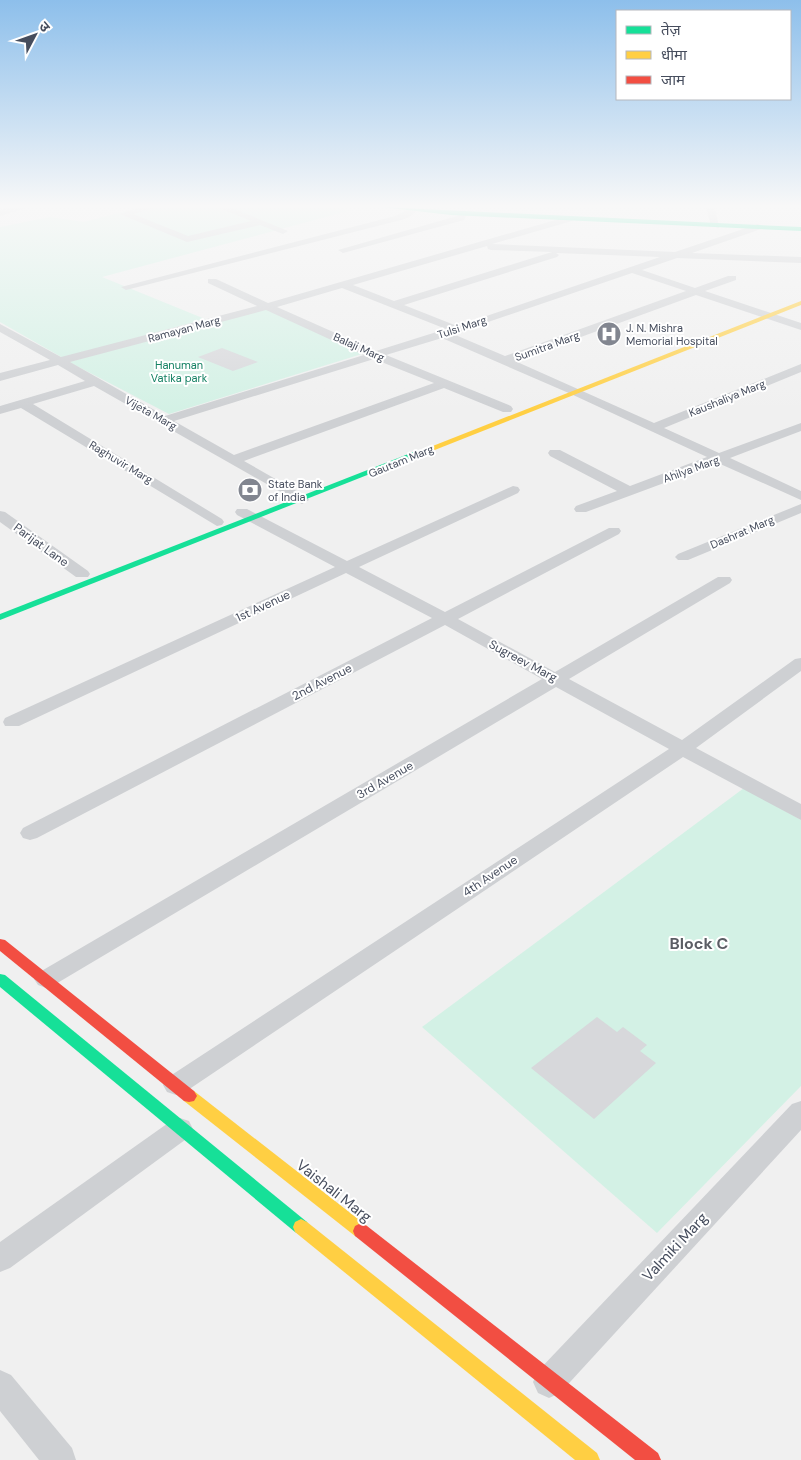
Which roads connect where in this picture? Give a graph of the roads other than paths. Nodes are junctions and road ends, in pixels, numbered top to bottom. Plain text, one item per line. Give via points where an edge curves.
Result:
1 (173, 275) edge
2 (378, 275) edge
3 (489, 275) edge
4 (618, 275) edge
5 (649, 275) edge
6 (732, 278) dead end
7 (212, 281) dead end
8 (344, 285) junction
9 (126, 287) dead end
10 (697, 291) junction
11 (801, 295) edge
12 (801, 303) edge
13 (393, 305) junction
14 (268, 306) junction
15 (764, 314) junction
16 (0, 326) edge
17 (801, 327) edge
18 (449, 331) junction
19 (375, 355) junction
20 (59, 362) junction
21 (503, 362) junction
22 (801, 368) edge
23 (0, 377) edge
24 (95, 382) junction
25 (444, 384) junction
26 (570, 389) junction
27 (24, 404) junction
28 (507, 409) junction
29 (0, 410) edge
30 (165, 420) junction
31 (801, 427) edge
32 (652, 428) junction
33 (555, 453) dead end
34 (719, 458) junction
35 (233, 460) junction
36 (513, 490) dead end
37 (629, 491) junction
38 (801, 496) edge
39 (296, 497) junction
40 (801, 508) edge
41 (580, 509) dead end
42 (0, 515) edge
43 (248, 515) junction
44 (217, 522) junction
45 (614, 531) dead end
46 (683, 557) dead end
47 (346, 568) junction
48 (82, 574) junction
49 (724, 580) dead end
50 (0, 605) edge
51 (0, 617) edge
52 (444, 618) junction
53 (801, 663) edge
54 (556, 679) junction
55 (12, 722) dead end
56 (683, 748) junction
57 (801, 813) edge
58 (30, 833) dead end
59 (0, 944) edge
60 (0, 979) edge
61 (46, 979) junction
62 (176, 1085) junction
63 (206, 1109) junction
64 (801, 1112) edge
65 (180, 1129) junction
66 (0, 1259) edge
67 (0, 1386) edge
68 (538, 1395) junction
69 (60, 1460) edge
70 (590, 1460) edge
71 (651, 1460) edge

1 - 9 street
2 - 8 street, Ramayan Marg
3 - 13 street
4 - 18 street, Tulsi Marg
5 - 10 street
6 - 10 street, Sumitra Marg
7 - 14 street, Balaji Marg
8 - 13 street
8 - 14 street, Ramayan Marg
10 - 15 street
10 - 21 street, Sumitra Marg
11 - 15 street, Gautam Marg
12 - 15 street, Gautam Marg
13 - 18 street
14 - 19 street, Balaji Marg
14 - 20 street, Ramayan Marg
15 - 17 street
15 - 26 street, Gautam Marg
16 - 20 street, Vijeta Marg
18 - 19 street, Tulsi Marg
18 - 21 street
19 - 25 street, Balaji Marg
19 - 30 street, Tulsi Marg
20 - 23 street, Ramayan Marg
20 - 24 street, Vijeta Marg
21 - 26 street
22 - 32 street, Kaushaliya Marg
24 - 27 street
24 - 30 street, Vijeta Marg
25 - 28 street, Balaji Marg
25 - 35 street
26 - 28 street, Gautam Marg
26 - 32 street
26 - 39 street, Gautam Marg
27 - 29 street
27 - 44 street, Raghuvir Marg
28 - 39 street, Gautam Marg
30 - 35 street, Vijeta Marg
31 - 34 street, Ahilya Marg
32 - 34 street
33 - 37 street
34 - 37 street, Ahilya Marg
34 - 38 street
35 - 39 street, Vijeta Marg
36 - 47 street, 1st Avenue
37 - 41 street, Ahilya Marg
39 - 43 street, Gautam Marg
40 - 46 street, Dashrat Marg
42 - 48 street, Parijat Lane
43 - 44 street, Gautam Marg
43 - 47 street, Sugreev Marg
43 - 51 street, Gautam Marg
44 - 48 street, Gautam Marg
45 - 52 street, 2nd Avenue
47 - 52 street, Sugreev Marg
47 - 55 street, 1st Avenue
48 - 50 street, Gautam Marg
49 - 54 street, 3rd Avenue
52 - 54 street, Sugreev Marg
52 - 58 street, 2nd Avenue
53 - 56 street, 4th Avenue
54 - 56 street, Sugreev Marg
54 - 61 street, 3rd Avenue
56 - 57 street, Sugreev Marg
56 - 62 street, 4th Avenue
59 - 61 street, Vaishali Marg
60 - 65 street, Vaishali Marg
61 - 62 street, Vaishali Marg
62 - 63 street, Vaishali Marg
63 - 65 street
63 - 68 street, Vaishali Marg
64 - 68 street, Valmiki Marg
65 - 66 street
65 - 68 street, Vaishali Marg
67 - 69 street
68 - 70 street, Vaishali Marg
68 - 71 street, Vaishali Marg

